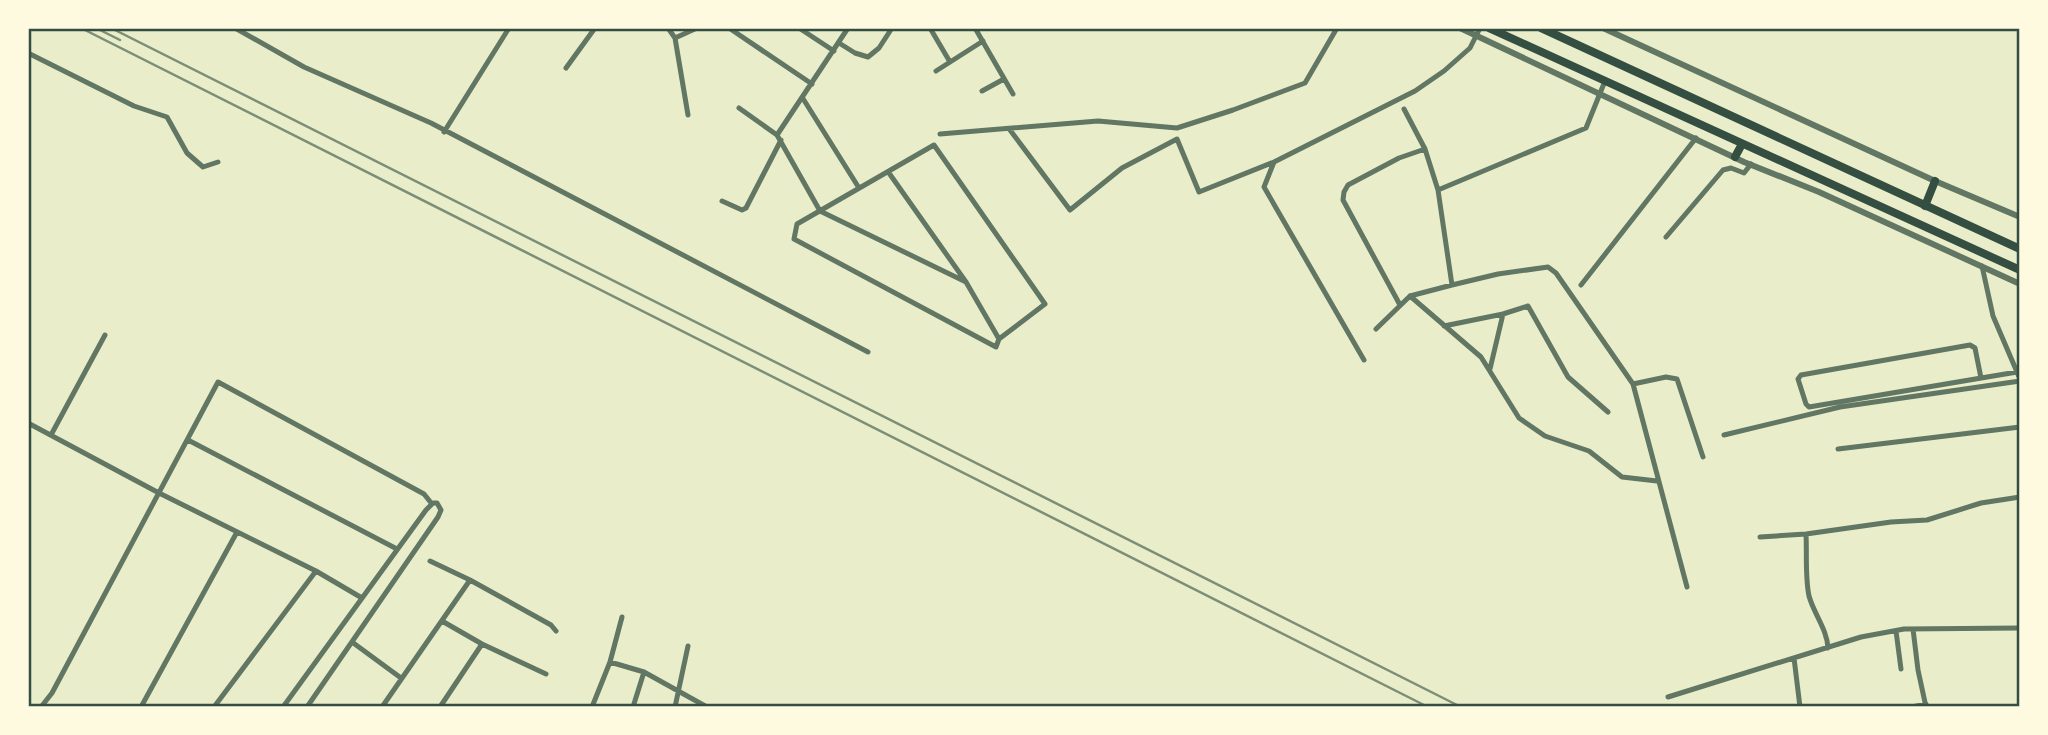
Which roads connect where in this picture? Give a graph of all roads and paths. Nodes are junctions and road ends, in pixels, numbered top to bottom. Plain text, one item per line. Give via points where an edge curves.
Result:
1 (235, 28) edge
2 (509, 28) edge
3 (595, 28) edge
4 (668, 28) edge
5 (697, 28) edge
6 (729, 28) edge
7 (799, 28) edge
8 (848, 28) edge
9 (892, 28) edge
10 (930, 28) edge
11 (975, 28) edge
12 (1337, 28) edge
13 (1460, 28) edge
14 (1480, 28) edge
15 (1489, 28) edge
16 (1541, 28) edge
17 (1603, 28) edge
18 (1476, 37) junction
19 (675, 38) junction
20 (983, 41) junction
21 (839, 43) junction
22 (834, 51) junction
23 (28, 53) edge
24 (950, 62) junction
25 (566, 68) dead end
26 (936, 71) dead end
27 (1004, 79) junction
28 (1605, 81) junction
29 (812, 84) junction
30 (982, 91) dead end
31 (1601, 92) junction
32 (1013, 94) dead end
33 (802, 97) junction
34 (739, 108) dead end
35 (1404, 109) dead end
36 (688, 115) dead end
37 (1010, 130) junction
38 (444, 132) junction
39 (940, 134) dead end
40 (779, 138) junction
41 (1696, 138) junction
42 (1742, 144) junction
43 (1424, 149) junction
44 (1735, 157) junction
45 (218, 162) dead end
46 (1274, 162) junction
47 (1751, 164) junction
48 (889, 173) junction
49 (1935, 181) junction
50 (859, 188) junction
51 (1438, 190) junction
52 (722, 201) dead end
53 (1925, 206) junction
54 (820, 211) junction
55 (2020, 217) edge
56 (1666, 237) dead end
57 (2020, 249) edge
58 (1982, 266) junction
59 (2020, 270) edge
60 (966, 282) junction
61 (2020, 284) edge
62 (1452, 285) junction
63 (1581, 285) dead end
64 (1410, 296) junction
65 (1400, 305) junction
66 (1503, 314) junction
67 (1444, 326) junction
68 (1376, 328) dead end
69 (104, 335) dead end
70 (999, 339) junction
71 (868, 352) dead end
72 (1364, 360) dead end
73 (1490, 369) junction
74 (2017, 372) junction
75 (1981, 378) junction
76 (2020, 380) edge
77 (1633, 384) junction
78 (1608, 412) dead end
79 (28, 423) edge
80 (2020, 428) edge
81 (51, 435) junction
82 (1724, 435) dead end
83 (188, 440) junction
84 (1838, 449) dead end
85 (1703, 457) dead end
86 (1657, 481) junction
87 (159, 493) junction
88 (2020, 497) edge
89 (432, 504) junction
90 (237, 532) junction
91 (1806, 534) junction
92 (1760, 537) dead end
93 (397, 549) junction
94 (430, 561) dead end
95 (316, 571) junction
96 (470, 580) junction
97 (1687, 587) dead end
98 (362, 598) junction
99 (622, 617) dead end
100 (442, 621) junction
101 (2020, 628) edge
102 (1913, 629) junction
103 (556, 631) dead end
104 (1896, 631) junction
105 (352, 642) junction
106 (482, 644) junction
107 (688, 646) dead end
108 (1828, 648) junction
109 (1794, 658) junction
110 (610, 662) junction
111 (1901, 669) dead end
112 (645, 672) junction
113 (546, 674) dead end
114 (401, 678) junction
115 (678, 691) junction
116 (1668, 697) dead end
117 (46, 700) junction
118 (1926, 706) edge
119 (41, 707) edge
120 (54, 707) edge
121 (141, 707) edge
122 (214, 707) edge
123 (283, 707) edge
124 (307, 707) edge
125 (382, 707) edge
126 (440, 707) edge
127 (592, 707) edge
128 (633, 707) edge
129 (675, 707) edge
130 (707, 707) edge
131 (1800, 707) edge
132 (1912, 707) edge

1 - 38 street
2 - 38 street
3 - 25 street
4 - 19 street
5 - 19 street
6 - 29 street
7 - 22 street
8 - 21 street
9 - 21 street via 867,57
10 - 24 street
11 - 20 street
12 - 37 street via 1305,83 1222,114 1177,128 1098,121
13 - 18 street
14 - 18 street
15 - 28 main road
16 - 53 main road
17 - 49 street
18 - 31 street
18 - 46 street via 1470,48 1415,91
19 - 36 street
20 - 24 street
20 - 27 street
21 - 22 street
22 - 29 street
23 - 45 street via 134,106 167,117 187,153 203,167
24 - 26 street
27 - 30 street
27 - 32 street
28 - 31 street
28 - 42 main road
29 - 33 street
31 - 41 street
31 - 51 street via 1586,128
33 - 40 street
33 - 50 street
34 - 40 street
35 - 43 street
37 - 39 street
37 - 46 street via 1070,209 1122,168 1177,139 1199,192
38 - 71 street
40 - 52 street via 746,208
40 - 54 street
41 - 44 street
41 - 63 street
42 - 44 main road
42 - 59 main road
43 - 51 street
43 - 65 street via 1348,185 1343,192 1343,200
44 - 47 street
46 - 72 street via 1264,187
47 - 56 street via 1744,173 1723,170
47 - 58 street
48 - 50 street
48 - 60 street
48 - 70 street via 934,145 1045,304
49 - 53 main road
49 - 55 street
50 - 54 street
51 - 62 street
53 - 57 main road
54 - 60 street
54 - 70 street via 797,224 794,239 996,347
58 - 61 street
58 - 74 street via 1993,316
60 - 70 street
62 - 64 street
62 - 77 street via 1548,267
64 - 65 street
64 - 67 street
65 - 68 street
66 - 67 street
66 - 73 street
66 - 78 street via 1528,306 1568,376
67 - 73 street
69 - 81 street
73 - 86 street via 1519,418 1545,436 1589,451 1622,477
74 - 75 street
74 - 76 street
75 - 75 street via 1810,407 1798,379 1970,345 1975,348
76 - 82 street via 1840,407
77 - 85 street via 1666,377 1676,380
77 - 86 street
79 - 81 street
80 - 84 street
81 - 87 street
83 - 87 street
83 - 89 street via 218,382 424,494
83 - 93 street
86 - 97 street
87 - 90 street
87 - 117 street
88 - 91 street via 1927,520
89 - 93 street
89 - 105 street via 440,505 438,517
90 - 95 street
90 - 121 street
91 - 92 street
91 - 108 street via 1808,593
93 - 98 street
94 - 96 street
95 - 98 street
95 - 122 street
96 - 100 street
96 - 103 street
98 - 123 street
99 - 110 street
100 - 106 street
100 - 114 street
101 - 102 street
102 - 104 street
102 - 118 street
104 - 108 street
104 - 111 street
105 - 114 street
105 - 124 street
106 - 113 street
106 - 126 street
107 - 115 street
108 - 109 street
109 - 116 street
109 - 131 street
110 - 112 street
110 - 127 street
112 - 115 street
112 - 128 street
114 - 125 street
115 - 129 street
115 - 130 street
117 - 119 street
117 - 120 street
118 - 132 street

